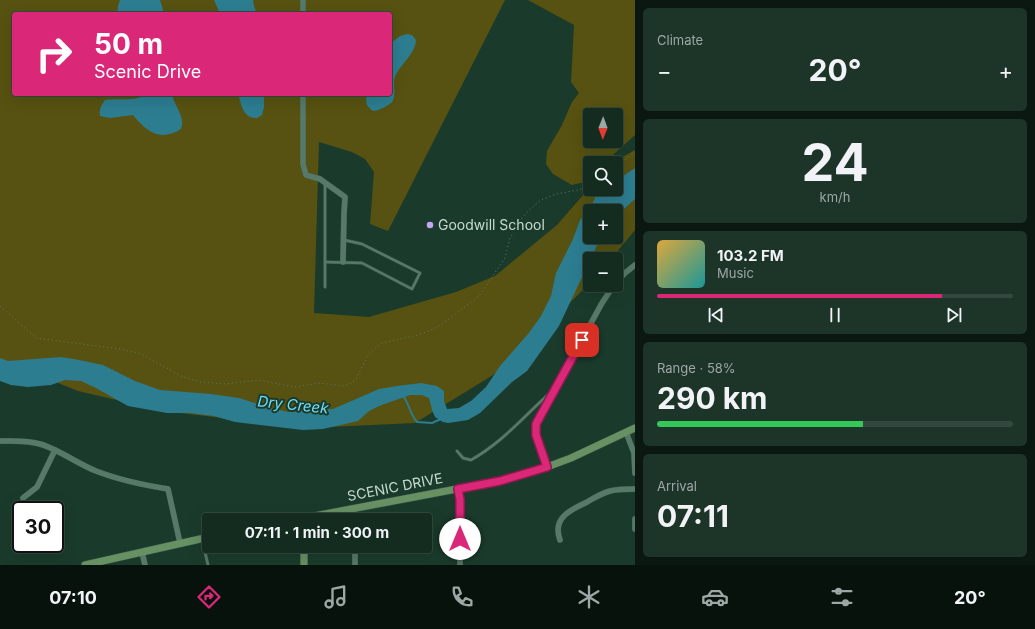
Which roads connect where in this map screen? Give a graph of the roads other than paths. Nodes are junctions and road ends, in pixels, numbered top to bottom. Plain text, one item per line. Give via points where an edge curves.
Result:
1 (303, 0) edge
2 (302, 12) edge
3 (303, 96) edge
4 (326, 183) junction
5 (343, 239) junction
6 (325, 262) junction
7 (343, 262) junction
8 (635, 265) edge
9 (623, 274) edge
10 (325, 287) dead end
11 (609, 292) edge
12 (554, 390) junction
13 (635, 428) edge
14 (626, 432) junction
15 (0, 441) edge
16 (55, 450) junction
17 (457, 451) dead end
18 (547, 467) junction
19 (635, 473) edge
20 (458, 489) junction
21 (635, 489) edge
22 (23, 498) dead end
23 (353, 509) junction
24 (333, 513) edge
25 (353, 513) edge
26 (635, 519) edge
27 (635, 529) edge
28 (202, 539) edge
29 (560, 540) dead end
30 (180, 543) junction
31 (142, 552) junction
32 (207, 553) edge
33 (304, 553) edge
34 (355, 553) edge
35 (85, 565) edge
36 (145, 565) edge
37 (208, 565) edge
38 (304, 565) edge
39 (355, 565) edge
40 (460, 565) edge

1 - 2 street
3 - 4 street via 303,164 306,175
4 - 5 street via 345,197
4 - 6 lane
5 - 7 street
5 - 7 lane via 362,244 420,273 412,289 362,263
6 - 7 lane
6 - 10 lane
8 - 9 street
11 - 12 street
12 - 17 lane via 486,452 467,460
12 - 18 street via 536,424 536,435
13 - 14 main road, SCENIC DRIVE
14 - 18 main road, SCENIC DRIVE
14 - 19 street via 634,453
15 - 16 street via 40,444
16 - 22 street via 37,487
16 - 30 street via 113,477 168,489
18 - 20 main road, SCENIC DRIVE via 500,481
20 - 23 main road, SCENIC DRIVE
20 - 40 street
21 - 29 street via 608,492 572,509 560,520
23 - 24 main road, SCENIC DRIVE
23 - 25 street
26 - 27 street
28 - 30 main road
30 - 31 main road
31 - 35 main road
31 - 36 street
32 - 37 lane
33 - 38 main road
34 - 39 street

